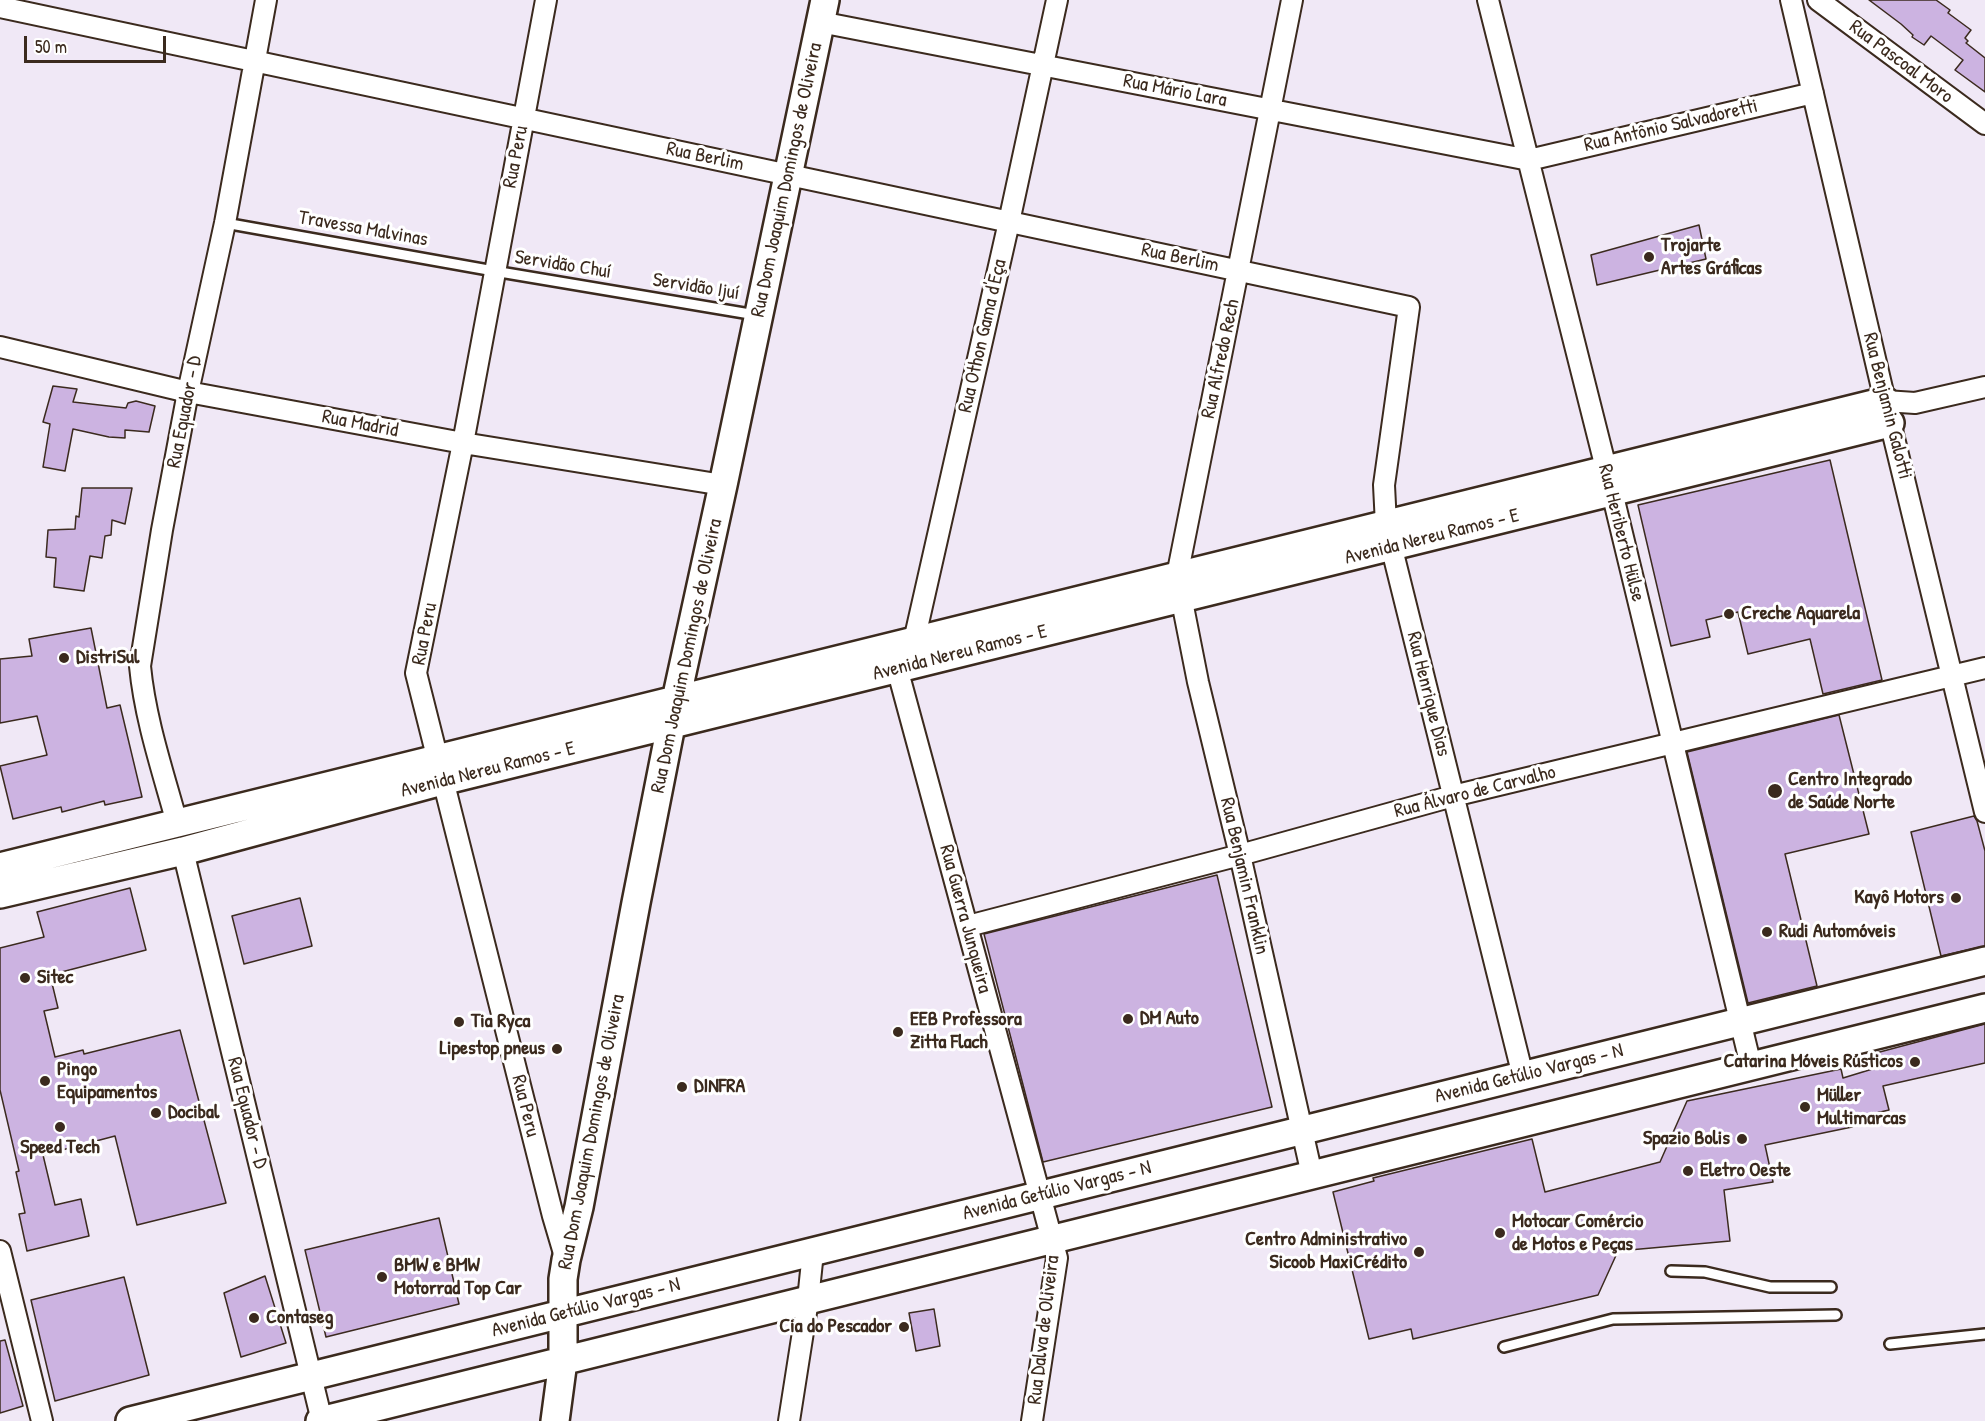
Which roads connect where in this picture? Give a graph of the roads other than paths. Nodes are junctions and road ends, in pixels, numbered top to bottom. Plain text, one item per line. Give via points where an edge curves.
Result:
1 (266, 0) edge
2 (546, 0) edge
3 (1058, 0) edge
4 (1292, 0) edge
5 (1488, 0) edge
6 (1791, 0) edge
7 (1818, 0) edge
8 (0, 7) edge
9 (822, 11) edge
10 (254, 61) junction
11 (1043, 65) junction
12 (1813, 93) junction
13 (1270, 110) junction
14 (523, 118) junction
15 (1985, 124) edge
16 (1529, 160) junction
17 (788, 175) junction
18 (1009, 222) junction
19 (225, 223) junction
20 (494, 271) junction
21 (1239, 271) junction
22 (627, 293) joint
23 (1409, 307) joint
24 (759, 315) junction
25 (0, 347) edge
26 (1985, 387) edge
27 (188, 392) junction
28 (1887, 412) junction
29 (463, 443) junction
30 (1609, 481) junction
31 (723, 485) junction
32 (1388, 536) junction
33 (1179, 587) junction
34 (914, 641) junction
35 (897, 668) junction
36 (1985, 668) edge
37 (1952, 675) junction
38 (800, 681) junction
39 (674, 712) junction
40 (1673, 743) junction
41 (439, 770) junction
42 (1454, 796) junction
43 (1985, 812) edge
44 (177, 824) junction
45 (183, 851) junction
46 (1240, 855) junction
47 (0, 867) edge
48 (0, 894) edge
49 (968, 926) junction
50 (1985, 961) edge
51 (1985, 1008) edge
52 (1740, 1022) junction
53 (1751, 1066) junction
54 (1523, 1076) junction
55 (1301, 1131) junction
56 (1312, 1175) junction
57 (1041, 1195) junction
58 (1053, 1239) junction
59 (0, 1251) edge
60 (813, 1252) junction
61 (566, 1260) junction
62 (1671, 1271) dead end
63 (1831, 1287) dead end
64 (808, 1300) junction
65 (562, 1314) junction
66 (1836, 1315) dead end
67 (1985, 1334) edge
68 (1890, 1344) dead end
69 (1504, 1347) dead end
70 (563, 1361) junction
71 (310, 1376) junction
72 (42, 1421) edge
73 (130, 1421) edge
74 (321, 1421) edge
75 (555, 1421) edge
76 (789, 1421) edge
77 (1032, 1421) edge

1 - 10 street, Rua Equador - D
2 - 14 street, Rua Peru
3 - 11 street, Rua Othon Gama d'Eça
4 - 13 street, Rua Alfredo Rech
5 - 16 street, Rua Heriberto Hülse
6 - 12 street, Rua Benjamin Galotti
7 - 15 street, Rua Pascoal Moro
8 - 10 street, Rua Berlim
9 - 11 street, Rua Mário Lara
9 - 17 street, Rua Dom Joaquim Domingos de Oliveira
10 - 14 street, Rua Berlim
10 - 19 street, Rua Equador - D
11 - 13 street, Rua Mário Lara
11 - 18 street, Rua Othon Gama d'Eça
12 - 16 street, Rua Antônio Salvadoretti
12 - 28 street, Rua Benjamin Galotti
13 - 16 street, Rua Mário Lara
13 - 21 street, Rua Alfredo Rech
14 - 17 street, Rua Berlim
14 - 20 street, Rua Peru
16 - 30 street, Rua Heriberto Hülse
17 - 18 street, Rua Berlim
17 - 24 street, Rua Dom Joaquim Domingos de Oliveira
18 - 21 street, Rua Berlim
18 - 34 street, Rua Othon Gama d'Eça
19 - 20 lane, Travessa Malvinas
19 - 27 street, Rua Equador - D
20 - 22 lane, Servidão Chuí
20 - 29 street, Rua Peru
21 - 23 street, Rua Berlim
21 - 33 street, Rua Alfredo Rech
22 - 24 lane, Servidão Ijuí
23 - 32 street, Rua Henrique Dias via 1384,485
24 - 31 street, Rua Dom Joaquim Domingos de Oliveira
25 - 27 street, Rua Madrid
26 - 28 street, Avenida Nereu Ramos - E
27 - 29 street, Rua Madrid
27 - 44 street, Rua Equador - D via 140,666 156,749
28 - 30 street, Avenida Nereu Ramos - E
28 - 37 street, Rua Benjamin Galotti
29 - 31 street, Rua Madrid
29 - 41 street, Rua Peru via 416,673
30 - 32 street, Avenida Nereu Ramos - E
30 - 40 street, Rua Heriberto Hülse
31 - 39 street, Rua Dom Joaquim Domingos de Oliveira
32 - 33 street, Avenida Nereu Ramos - E
32 - 42 street, Rua Henrique Dias
33 - 34 street, Avenida Nereu Ramos - E
33 - 35 street, Avenida Nereu Ramos - E
33 - 46 street, Rua Benjamin Franklin
34 - 35 street, Rua Othon Gama d'Eça
34 - 38 street, Avenida Nereu Ramos - E
35 - 38 street, Avenida Nereu Ramos - E
35 - 49 street, Rua Guerra Junqueira
36 - 37 street, Rua Álvaro de Carvalho
37 - 40 street, Rua Álvaro de Carvalho
37 - 43 street, Rua Benjamin Galotti
38 - 39 street, Avenida Nereu Ramos - E
39 - 41 street, Avenida Nereu Ramos - E
39 - 61 street, Rua Dom Joaquim Domingos de Oliveira
40 - 42 street, Rua Álvaro de Carvalho
40 - 52 street, Rua Heriberto Hülse
41 - 44 street, Avenida Nereu Ramos - E
41 - 45 street, Avenida Nereu Ramos - E
41 - 61 street, Rua Peru
42 - 46 street, Rua Álvaro de Carvalho
42 - 54 street, Rua Henrique Dias
44 - 47 street, Avenida Nereu Ramos - E
45 - 48 street, Avenida Nereu Ramos - E
45 - 71 street, Rua Equador - D
46 - 49 street, Rua Álvaro de Carvalho
46 - 55 street, Rua Benjamin Franklin
49 - 57 street, Rua Guerra Junqueira
50 - 52 street, Avenida Getúlio Vargas - N
51 - 53 street
52 - 53 street, Rua Heriberto Hülse
52 - 54 street, Avenida Getúlio Vargas - N
53 - 56 street
54 - 55 street, Avenida Getúlio Vargas - N
55 - 56 street, Rua Benjamin Franklin
55 - 57 street, Avenida Getúlio Vargas - N
56 - 58 street
57 - 58 street, Rua Guerra Junqueira
57 - 60 street, Avenida Getúlio Vargas - N
58 - 64 street
58 - 77 street, Rua Dalva de Oliveira via 1057,1258
59 - 72 street
60 - 64 street
60 - 65 street, Avenida Getúlio Vargas - N
61 - 65 street, Rua Dom Joaquim Domingos de Oliveira
62 - 63 lane via 1705,1272 1770,1287
64 - 70 street
64 - 76 street
65 - 70 street, Rua Dom Joaquim Domingos de Oliveira
65 - 71 street, Avenida Getúlio Vargas - N
66 - 69 lane via 1613,1319
67 - 68 lane
70 - 74 street
70 - 75 street, Rua Dom Joaquim Domingos de Oliveira
71 - 73 street, Avenida Getúlio Vargas - N
71 - 74 street, Rua Equador - D

